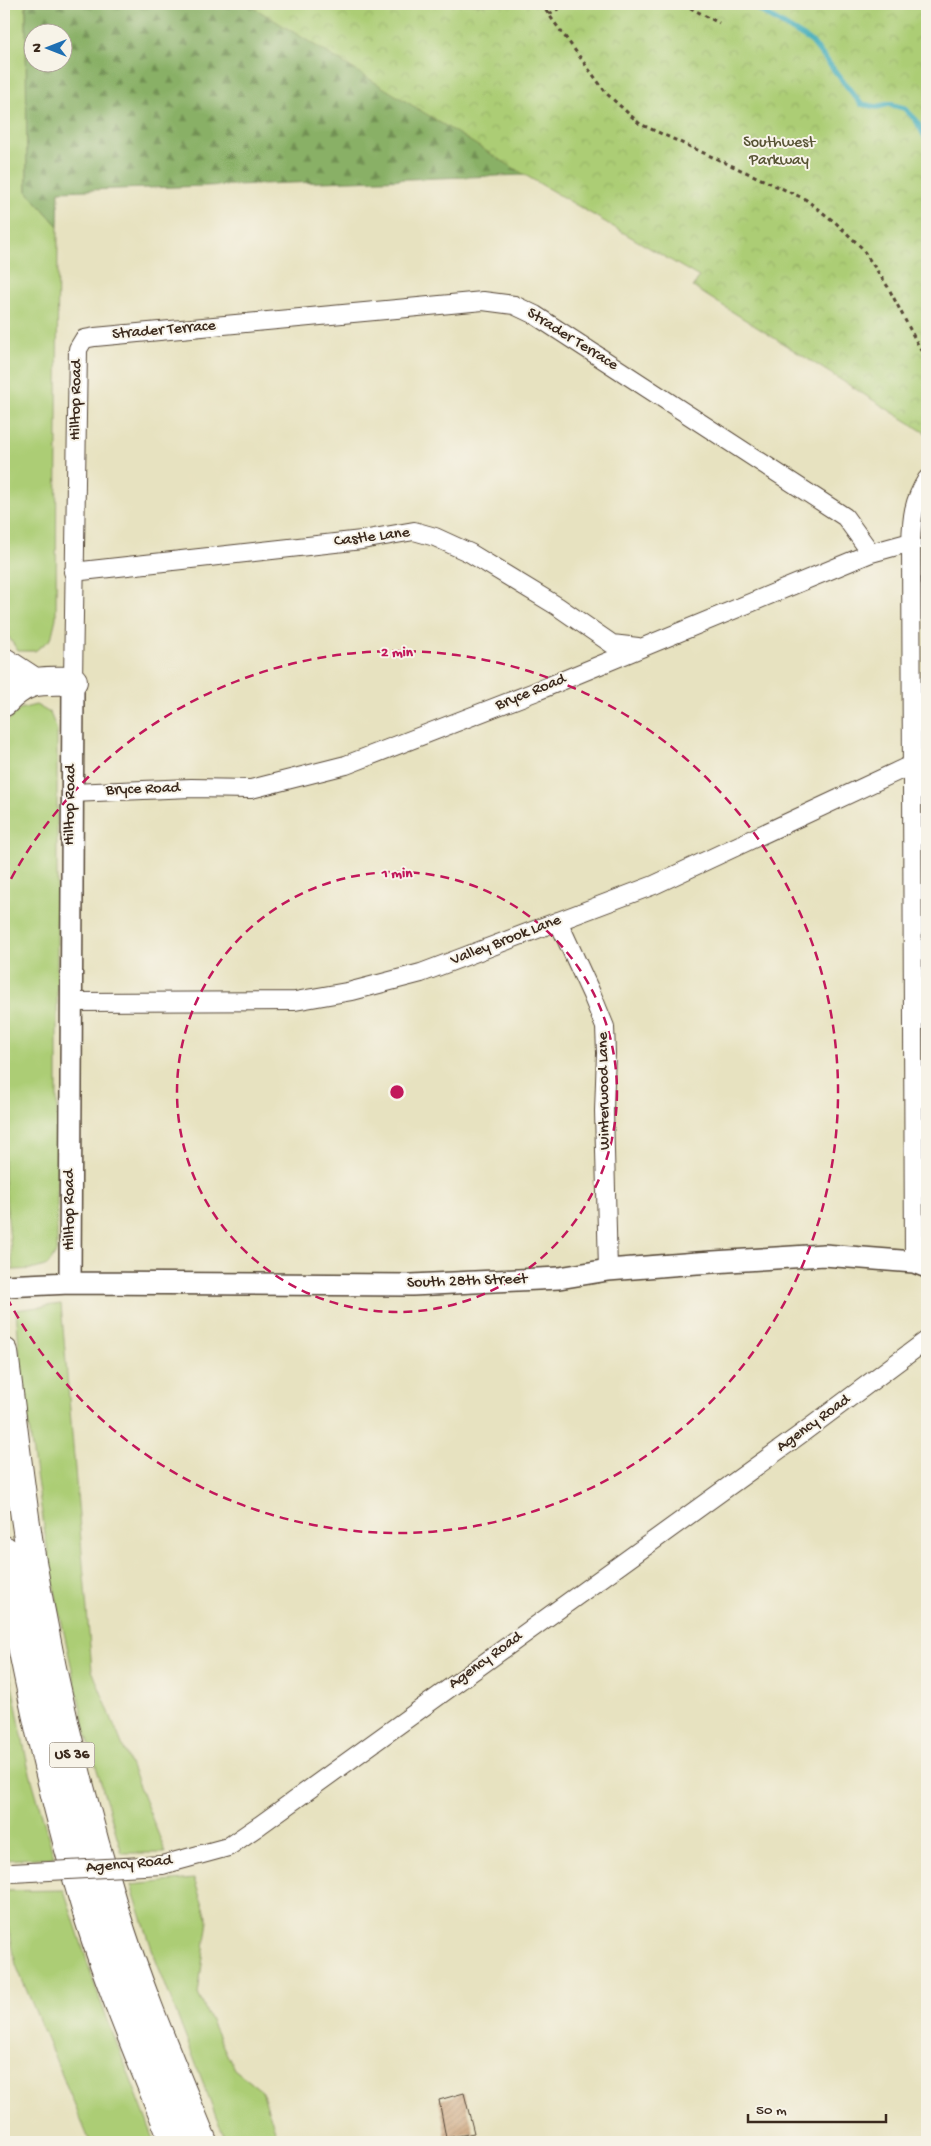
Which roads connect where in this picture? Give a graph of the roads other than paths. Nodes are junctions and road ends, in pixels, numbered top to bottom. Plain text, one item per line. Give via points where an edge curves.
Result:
1 (94, 337) joint
2 (927, 479) edge
3 (911, 542) junction
4 (871, 553) junction
5 (73, 572) junction
6 (641, 647) junction
7 (4, 662) edge
8 (33, 681) junction
9 (72, 681) junction
10 (4, 702) edge
11 (913, 764) junction
12 (72, 793) junction
13 (558, 921) junction
14 (920, 960) edge
15 (70, 1002) junction
16 (921, 1265) edge
17 (608, 1270) junction
18 (70, 1283) junction
19 (4, 1286) edge
20 (927, 1340) edge
21 (4, 1352) edge
22 (4, 1550) edge
23 (8, 1873) edge
24 (174, 2142) edge
25 (203, 2142) edge

1 - 4 street, Strader Terrace via 483,301 514,305 535,315 845,517
1 - 5 street, Hilltop Road via 84,339 78,349
2 - 3 street via 912,512
3 - 4 street, Bryce Road
3 - 11 street
4 - 6 street, Bryce Road
5 - 6 street, Castle Lane via 362,540 414,531 470,553 612,644
5 - 9 street, Hilltop Road
6 - 12 street, Bryce Road via 346,765 251,789
7 - 8 highway
8 - 9 highway
8 - 10 highway
9 - 12 street, Hilltop Road
11 - 13 street, Valley Brook Lane via 654,885
11 - 14 street
12 - 15 street, Hilltop Road
13 - 15 street, Valley Brook Lane via 421,973 296,1001
13 - 17 street, Winterwood Lane via 605,1027
14 - 16 street
15 - 18 street, Hilltop Road
16 - 17 street, South 28th Street via 824,1256
17 - 18 street, South 28th Street via 558,1278 412,1285
18 - 19 street, South 28th Street
20 - 23 street, Agency Road, bridge via 228,1847 162,1865
21 - 25 highway, US 36 via 32,1562 62,1715 83,1800 140,1985
22 - 24 highway, US 36 via 35,1718 57,1807 118,2002

